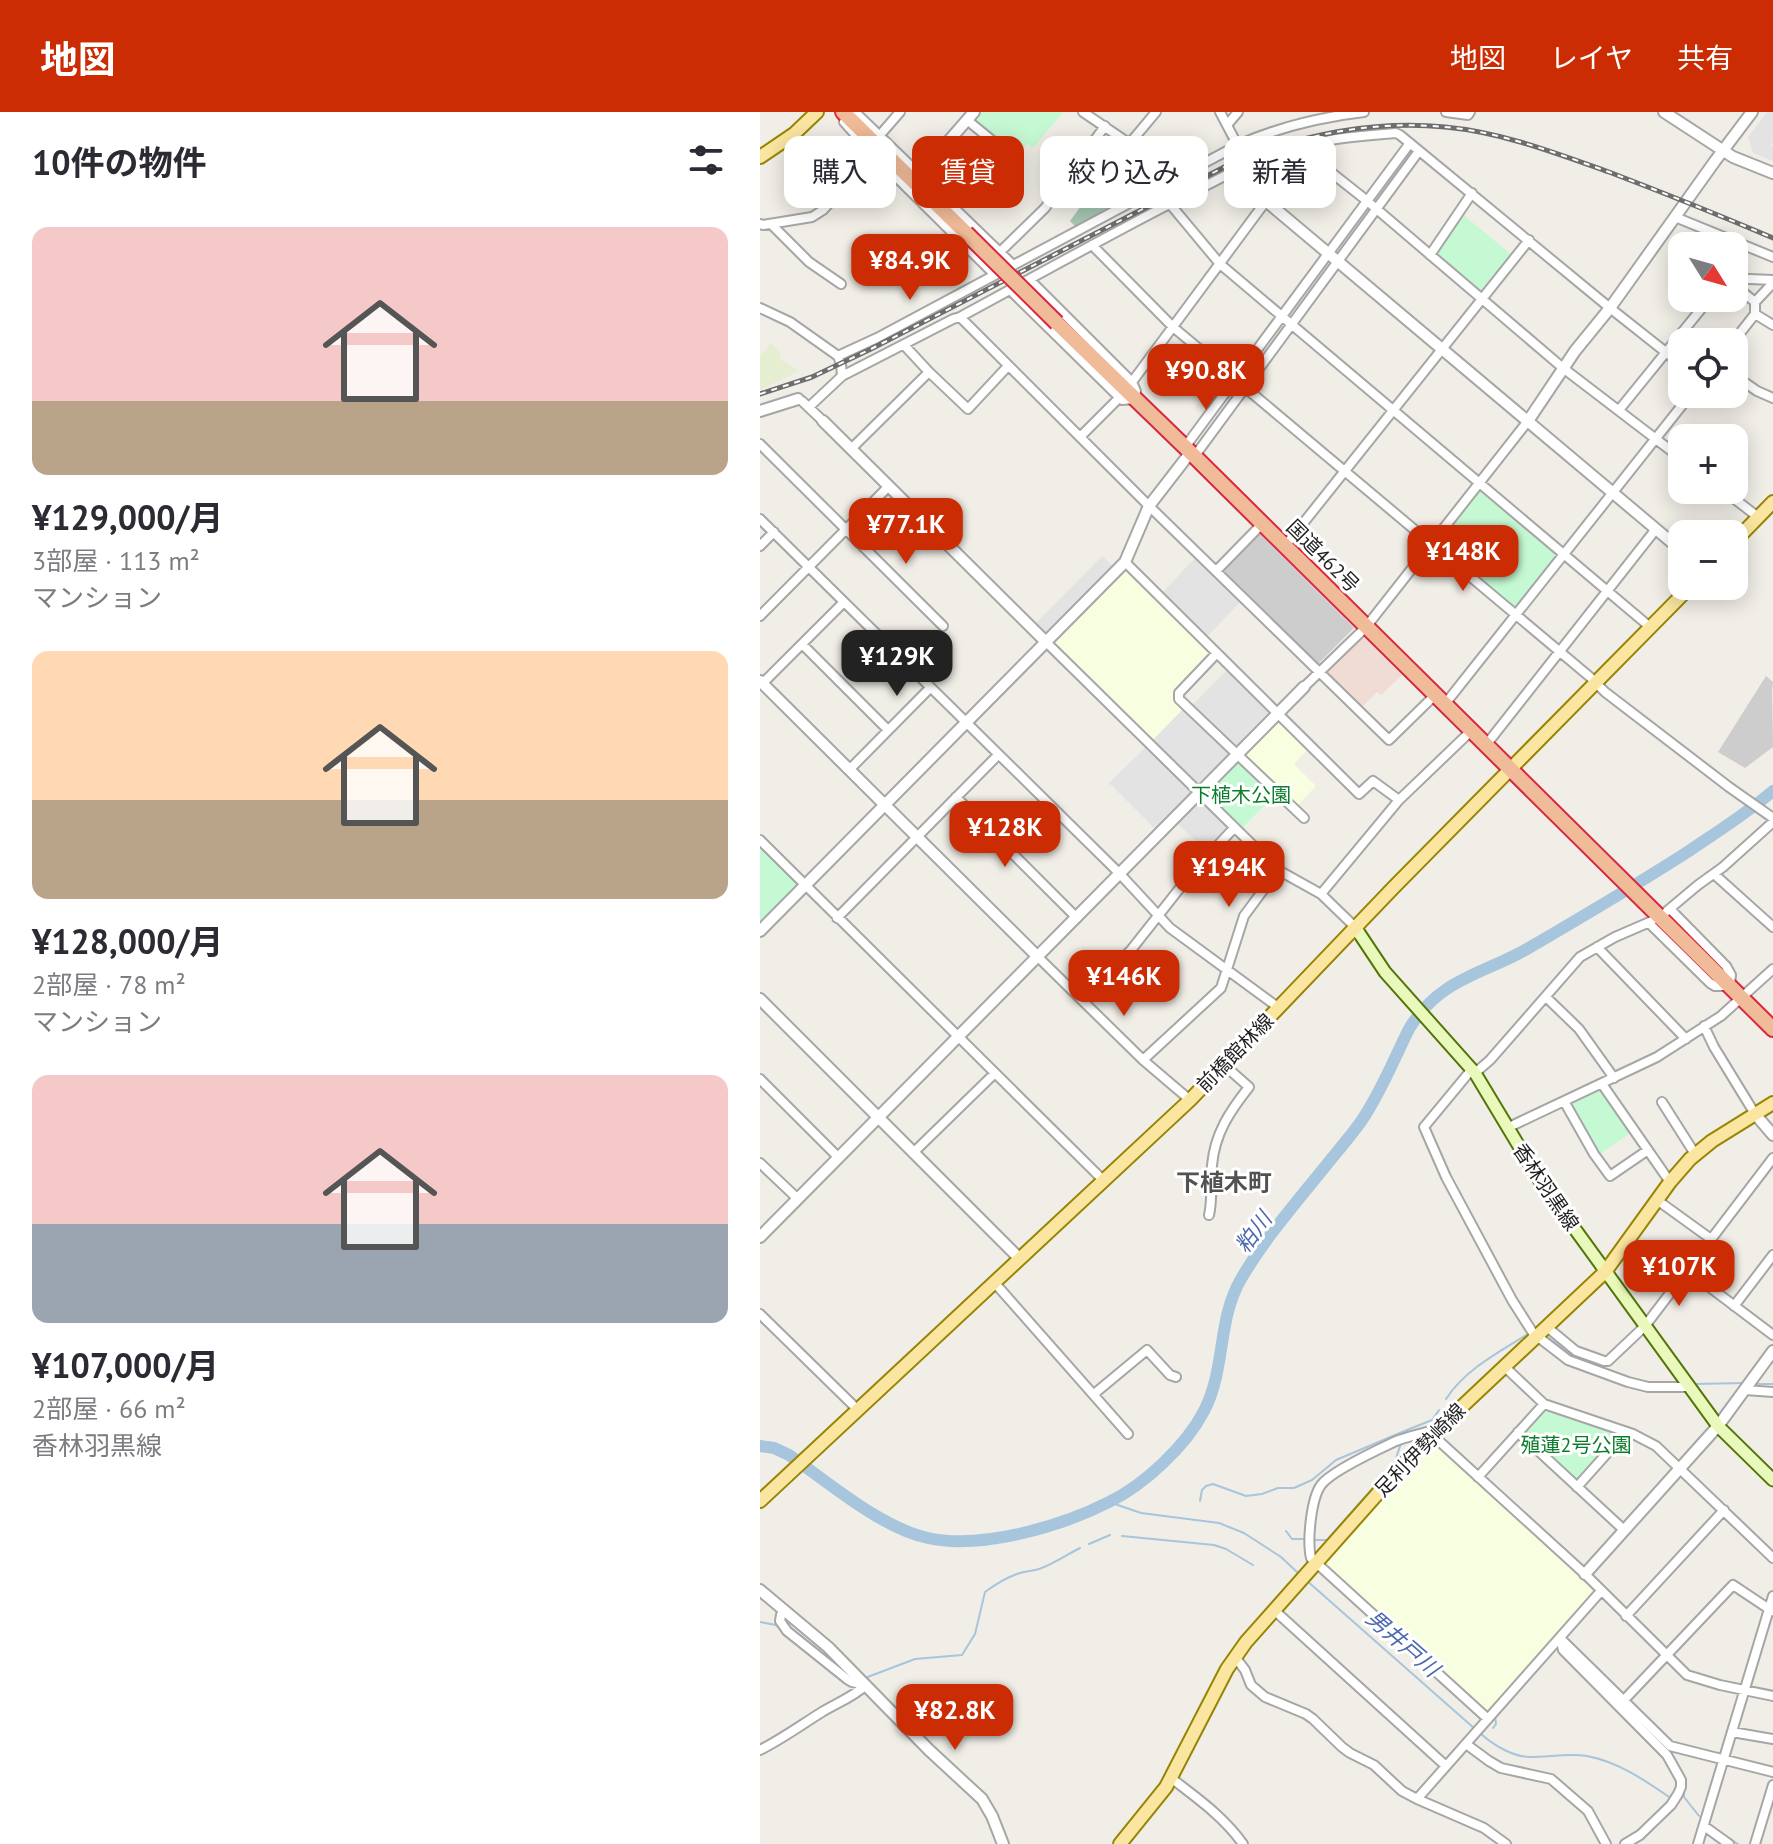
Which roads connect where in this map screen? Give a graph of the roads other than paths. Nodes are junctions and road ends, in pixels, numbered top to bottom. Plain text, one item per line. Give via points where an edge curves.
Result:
1 (817, 112) edge
2 (843, 112) edge
3 (855, 112) edge
4 (900, 112) edge
5 (1083, 112) edge
6 (1156, 112) edge
7 (1220, 112) edge
8 (1238, 112) edge
9 (1311, 112) edge
10 (1364, 112) edge
11 (1446, 112) edge
12 (1470, 112) edge
13 (1664, 112) edge
14 (1752, 112) edge
15 (970, 116) edge
16 (1303, 122) junction
17 (1227, 125) junction
18 (1105, 126) junction
19 (880, 135) junction
20 (857, 136) edge
21 (953, 136) edge
22 (989, 136) edge
23 (1120, 136) edge
24 (1136, 136) edge
25 (1233, 136) edge
26 (1258, 136) edge
27 (1336, 140) edge
28 (1410, 143) junction
29 (1419, 151) junction
30 (1723, 151) junction
31 (760, 157) edge
32 (912, 166) edge
33 (1773, 173) edge
34 (1336, 176) edge
35 (896, 177) edge
36 (1472, 193) junction
37 (1366, 200) junction
38 (825, 208) edge
39 (955, 208) edge
40 (1118, 208) edge
41 (1162, 208) edge
42 (1173, 208) edge
43 (1261, 208) edge
44 (1274, 208) edge
45 (1377, 210) junction
46 (1675, 217) junction
47 (760, 224) edge
48 (771, 224) junction
49 (1529, 240) junction
50 (1092, 245) junction
51 (1000, 252) junction
52 (1327, 253) junction
53 (1430, 255) junction
54 (1773, 257) edge
55 (1338, 262) junction
56 (1220, 264) junction
57 (1013, 265) junction
58 (995, 275) junction
59 (1749, 279) dead end
60 (1030, 280) junction
61 (1773, 282) edge
62 (841, 284) dead end
63 (1010, 290) junction
64 (1748, 296) edge
65 (1483, 299) junction
66 (1755, 302) junction
67 (760, 308) edge
68 (1610, 308) junction
69 (1699, 312) edge
70 (1755, 314) junction
71 (1281, 316) junction
72 (960, 317) junction
73 (1291, 325) junction
74 (1773, 325) edge
75 (1173, 327) junction
76 (1744, 328) edge
77 (904, 345) junction
78 (1443, 349) junction
79 (1667, 353) junction
80 (838, 356) junction
81 (1008, 366) junction
82 (1563, 368) junction
83 (929, 372) junction
84 (842, 376) junction
85 (1234, 378) junction
86 (1132, 382) junction
87 (1748, 385) edge
88 (1245, 387) junction
89 (1127, 398) junction
90 (1773, 398) edge
91 (798, 399) joint
92 (809, 407) junction
93 (1680, 408) edge
94 (1393, 410) junction
95 (1619, 410) junction
96 (760, 411) edge
97 (823, 421) joint
98 (1528, 421) junction
99 (1080, 437) junction
100 (1655, 438) junction
101 (760, 444) edge
102 (1668, 448) edge
103 (851, 449) junction
104 (1190, 452) junction
105 (1345, 471) junction
106 (1479, 483) junction
107 (889, 486) junction
108 (1612, 493) junction
109 (1773, 502) edge
110 (1741, 504) edge
111 (1149, 506) junction
112 (1758, 517) junction
113 (760, 519) edge
114 (1262, 524) junction
115 (1748, 527) edge
116 (846, 529) junction
117 (1656, 529) junction
118 (774, 532) junction
119 (1668, 539) edge
120 (1431, 544) junction
121 (760, 546) edge
122 (1285, 546) junction
123 (1564, 555) junction
124 (1125, 562) junction
125 (809, 567) junction
126 (1216, 571) junction
127 (1607, 591) junction
128 (1677, 600) edge
129 (844, 602) junction
130 (760, 616) edge
131 (1516, 616) junction
132 (943, 626) dead end
133 (1366, 627) junction
134 (1650, 627) junction
135 (1046, 642) junction
136 (802, 644) junction
137 (1559, 652) junction
138 (1217, 653) junction
139 (1320, 673) junction
140 (761, 682) edge
141 (1595, 683) junction
142 (1304, 687) joint
143 (930, 688) junction
144 (1440, 700) junction
145 (1278, 714) junction
146 (966, 724) junction
147 (888, 730) junction
148 (1471, 731) junction
149 (1486, 746) junction
150 (998, 755) junction
151 (1238, 755) junction
152 (850, 769) junction
153 (1510, 769) junction
154 (1200, 794) junction
155 (956, 797) junction
156 (1399, 800) junction
157 (885, 805) junction
158 (1304, 818) dead end
159 (1773, 819) edge
160 (1234, 828) junction
161 (917, 836) junction
162 (760, 840) edge
163 (1278, 870) junction
164 (1120, 874) junction
165 (1714, 874) junction
166 (805, 886) junction
167 (1321, 894) junction
168 (1157, 915) junction
169 (1650, 917) junction
170 (837, 918) junction
171 (1077, 918) junction
172 (1771, 922) edge
173 (1355, 927) junction
174 (760, 931) edge
175 (1597, 947) junction
176 (1038, 957) junction
177 (1773, 969) edge
178 (1227, 971) junction
179 (1735, 992) junction
180 (1546, 997) junction
181 (1081, 999) junction
182 (760, 1000) edge
183 (1279, 1008) junction
184 (1704, 1026) junction
185 (1773, 1029) edge
186 (958, 1038) junction
187 (1686, 1039) junction
188 (1143, 1060) junction
189 (1224, 1065) junction
190 (1473, 1071) junction
191 (994, 1074) junction
192 (1614, 1078) junction
193 (760, 1079) edge
194 (1602, 1084) junction
195 (1190, 1100) junction
196 (1564, 1101) junction
197 (1662, 1102) dead end
198 (1773, 1103) edge
199 (1755, 1114) junction
200 (878, 1119) junction
201 (1507, 1128) junction
202 (1773, 1135) edge
203 (1648, 1150) junction
204 (913, 1153) junction
205 (1695, 1154) junction
206 (839, 1158) junction
207 (1773, 1158) edge
208 (761, 1165) edge
209 (1104, 1181) junction
210 (1670, 1182) junction
211 (798, 1199) junction
212 (1657, 1200) junction
213 (1209, 1215) dead end
214 (760, 1237) edge
215 (1711, 1239) junction
216 (1773, 1255) edge
217 (1019, 1258) junction
218 (1687, 1270) junction
219 (1605, 1272) junction
220 (994, 1282) junction
221 (1734, 1306) junction
222 (760, 1314) edge
223 (1645, 1326) junction
224 (1538, 1332) junction
225 (1773, 1335) edge
226 (1773, 1351) edge
227 (1505, 1367) junction
228 (1176, 1377) dead end
229 (1688, 1385) junction
230 (1748, 1386) junction
231 (1773, 1392) edge
232 (1094, 1394) junction
233 (1544, 1404) junction
234 (857, 1409) junction
235 (1718, 1426) junction
236 (1518, 1432) junction
237 (1626, 1432) junction
238 (1128, 1434) dead end
239 (1432, 1435) junction
240 (1679, 1468) junction
241 (1478, 1477) junction
242 (1773, 1480) edge
243 (1577, 1487) junction
244 (760, 1501) edge
245 (1724, 1510) junction
246 (1624, 1530) junction
247 (1773, 1558) edge
248 (1314, 1567) junction
249 (1585, 1574) junction
250 (760, 1590) edge
251 (1601, 1591) junction
252 (1773, 1596) edge
253 (1274, 1610) junction
254 (1771, 1610) edge
255 (1626, 1616) junction
256 (1560, 1638) junction
257 (1666, 1655) junction
258 (1235, 1657) junction
259 (866, 1685) junction
260 (1744, 1689) junction
261 (1773, 1696) edge
262 (1624, 1700) junction
263 (1485, 1723) junction
264 (1732, 1732) junction
265 (1773, 1739) edge
266 (1466, 1744) junction
267 (760, 1750) edge
268 (1724, 1760) junction
269 (1446, 1766) junction
270 (1773, 1772) edge
271 (1171, 1778) junction
272 (1773, 1785) edge
273 (1417, 1799) junction
274 (1704, 1826) junction
275 (1003, 1844) edge
276 (1120, 1844) edge
277 (1243, 1844) edge
278 (1506, 1844) edge
279 (1606, 1844) edge
280 (1625, 1844) edge
281 (1698, 1844) edge
282 (1729, 1844) edge
283 (1755, 1844) edge

1 - 31 main road
2 - 20 street via 839,116
2 - 89 highway, 国道462号, bridge
3 - 19 street
4 - 19 street
5 - 18 street
6 - 24 street
7 - 17 street
8 - 17 street
9 - 16 street
10 - 16 street
11 - 12 street
13 - 30 street
14 - 30 street
15 - 21 street
15 - 22 street
16 - 26 street
17 - 25 street
18 - 23 street
18 - 51 street via 1045,208
19 - 32 street
27 - 28 street via 1396,133
28 - 29 street
28 - 37 street
29 - 36 street
29 - 45 street
30 - 33 street
30 - 46 street
34 - 37 street
35 - 58 street
36 - 49 street
36 - 53 street
37 - 45 street
37 - 52 street
38 - 48 street via 812,217
39 - 51 street
40 - 57 street
41 - 50 street
42 - 56 street
43 - 56 street
44 - 52 street
45 - 53 street
45 - 55 street
46 - 54 street
46 - 68 street
47 - 48 street
48 - 62 street via 809,262
49 - 65 street
49 - 68 street
50 - 60 street
50 - 75 street
51 - 57 street
52 - 55 street
52 - 71 street
53 - 65 street
55 - 73 street
55 - 78 street
56 - 71 street
56 - 75 street
57 - 58 street
58 - 80 street
59 - 61 street
60 - 63 street
60 - 86 street
61 - 66 street
63 - 72 street
63 - 89 street
64 - 66 street
65 - 78 street
65 - 82 street
66 - 70 street
67 - 80 street
68 - 79 street
68 - 82 street
69 - 79 street
70 - 74 street
70 - 76 street
71 - 73 street
71 - 85 street
72 - 77 street
72 - 81 street
73 - 88 street
73 - 94 street
75 - 85 street
75 - 86 street
77 - 83 street
77 - 84 street
78 - 94 street
78 - 98 street
79 - 95 street
80 - 84 street
81 - 83 street via 968,409
81 - 99 street
82 - 95 street
82 - 98 street
83 - 103 street
84 - 92 street
85 - 88 street
85 - 104 street
86 - 89 street via 1136,391
87 - 90 street
88 - 104 street
88 - 105 street
89 - 99 street
89 - 104 highway, 国道462号
91 - 92 street
91 - 96 street
92 - 97 street
93 - 100 street
94 - 105 street
94 - 106 street
95 - 100 street
97 - 103 street
98 - 106 street
98 - 108 street
99 - 111 street
100 - 102 street
100 - 108 street
101 - 116 street
103 - 107 street
104 - 111 street
104 - 114 highway, 国道462号
105 - 120 street
105 - 122 street
106 - 120 street
106 - 123 street
107 - 116 street
107 - 135 street
108 - 117 street
108 - 123 street
109 - 112 main road
110 - 112 street
111 - 124 street
111 - 126 street
112 - 115 main road
113 - 118 street
114 - 122 highway, 国道462号
114 - 126 street
116 - 125 street
116 - 132 street
117 - 119 street
117 - 127 street
118 - 121 street
118 - 125 street
120 - 131 street
120 - 133 street
122 - 133 highway, 国道462号
123 - 127 street
123 - 131 street
124 - 135 street
124 - 138 street
125 - 129 street
125 - 130 street
126 - 139 street
127 - 134 street
127 - 137 street
128 - 134 main road, 前橋館林線
129 - 136 street
129 - 143 street
131 - 137 street
131 - 144 street
133 - 139 street
133 - 144 highway, 国道462号
134 - 141 main road, 前橋館林線
135 - 146 street
135 - 154 street
136 - 140 street
136 - 147 street
137 - 141 street
137 - 149 street
138 - 145 street
138 - 151 street via 1179,699
139 - 142 street
139 - 144 street via 1389,740
140 - 152 street
141 - 153 main road, 前橋館林線
141 - 159 street
142 - 145 street
143 - 146 street
143 - 147 street
144 - 148 highway, 国道462号
145 - 151 street
145 - 156 street via 1359,794 1373,781
146 - 150 street
146 - 157 street
147 - 152 street
148 - 149 highway, 国道462号
148 - 156 street
149 - 153 highway, 国道462号
150 - 155 street
150 - 164 street
151 - 154 street
151 - 158 street
152 - 157 street
153 - 169 highway, 国道462号 via 1611,869
153 - 173 main road, 前橋館林線
154 - 160 street
154 - 164 street
155 - 161 street
155 - 171 street
156 - 167 street
157 - 161 street
157 - 166 street
159 - 165 street
160 - 163 street
160 - 168 street
161 - 170 street
161 - 176 street
162 - 166 street
163 - 167 street
163 - 178 street via 1244,916
164 - 168 street
164 - 171 street
165 - 172 street
165 - 179 street via 1668,910 1729,970
166 - 170 street
166 - 174 street
167 - 173 street
168 - 178 street
168 - 181 street via 1131,950
169 - 175 street
169 - 179 highway, 国道462号
169 - 179 street via 1710,983
170 - 186 street
171 - 176 street
173 - 183 main road, 前橋館林線
173 - 190 main road, 香林羽黒線 via 1384,971
175 - 180 street via 1580,957
175 - 187 street
176 - 181 street
176 - 186 street
177 - 179 street
178 - 183 street
178 - 188 street via 1221,988
179 - 184 street via 1721,1016
179 - 185 highway, 国道462号
180 - 190 street via 1490,1060
180 - 192 street via 1579,1029
181 - 188 street
182 - 200 street
183 - 189 main road, 前橋館林線
184 - 187 street
184 - 199 street
186 - 191 street
186 - 200 street
187 - 192 street
188 - 195 street
189 - 195 main road, 前橋館林線
189 - 213 street via 1249,1087 1218,1133
190 - 201 main road, 香林羽黒線
190 - 224 street via 1424,1127 1512,1300
191 - 204 street
191 - 209 street
192 - 194 street
193 - 206 street
194 - 196 street
194 - 203 street
195 - 209 main road, 前橋館林線
196 - 201 street
196 - 203 street via 1610,1176
197 - 205 street
198 - 199 main road, 足利伊勢崎線
199 - 202 street
199 - 205 main road, 足利伊勢崎線
200 - 204 street
200 - 206 street
201 - 219 main road, 香林羽黒線
203 - 210 street
204 - 217 street
205 - 210 main road, 足利伊勢崎線
206 - 211 street
207 - 215 street
208 - 211 street
209 - 217 main road, 前橋館林線
210 - 212 main road, 足利伊勢崎線
211 - 214 street
212 - 215 street
212 - 219 main road, 足利伊勢崎線
215 - 218 street
216 - 221 street
217 - 220 main road, 前橋館林線
218 - 221 street
218 - 223 street
219 - 223 main road, 香林羽黒線
219 - 224 main road, 足利伊勢崎線
220 - 232 street
220 - 234 main road, 前橋館林線
221 - 225 street
222 - 234 street
223 - 224 street via 1608,1361
223 - 229 main road, 香林羽黒線
224 - 227 main road, 足利伊勢崎線
224 - 229 street via 1568,1360 1628,1382
226 - 230 street
227 - 233 street
227 - 239 main road, 足利伊勢崎線
228 - 232 street via 1147,1350
229 - 235 main road, 香林羽黒線
230 - 231 street
230 - 235 street
232 - 238 street
233 - 236 street
233 - 237 street
234 - 244 main road, 前橋館林線
235 - 240 street
235 - 242 main road, 香林羽黒線
236 - 241 street
236 - 243 street
237 - 240 street via 1656,1446
237 - 243 street
239 - 241 street
239 - 248 main road, 足利伊勢崎線
239 - 248 street via 1397,1441 1329,1476 1319,1487 1308,1546
240 - 245 street
240 - 246 street
241 - 249 street
243 - 246 street
245 - 247 street
245 - 255 street
246 - 249 street
248 - 253 main road, 足利伊勢崎線
248 - 263 street
249 - 251 street
250 - 259 street
251 - 255 street
251 - 256 street
252 - 254 street
253 - 258 main road, 足利伊勢崎線
253 - 269 street
254 - 257 street via 1733,1585
254 - 260 street
255 - 257 street
256 - 262 street
256 - 263 street
256 - 280 street via 1563,1650 1667,1755 1681,1780 1671,1805
257 - 260 street via 1687,1675
257 - 262 street
258 - 271 main road, 足利伊勢崎線
258 - 273 street via 1265,1697 1306,1714 1350,1753
259 - 267 street
259 - 275 street via 982,1799
260 - 261 street
260 - 264 street
262 - 268 street via 1670,1746
263 - 266 street
264 - 265 street
264 - 268 street
266 - 269 street
266 - 279 street via 1501,1768 1551,1779 1588,1811
268 - 270 street
268 - 274 street
269 - 273 street
271 - 276 main road, 足利伊勢崎線
271 - 277 street via 1215,1812
272 - 283 street
273 - 278 street via 1484,1828
274 - 281 street
274 - 282 street

